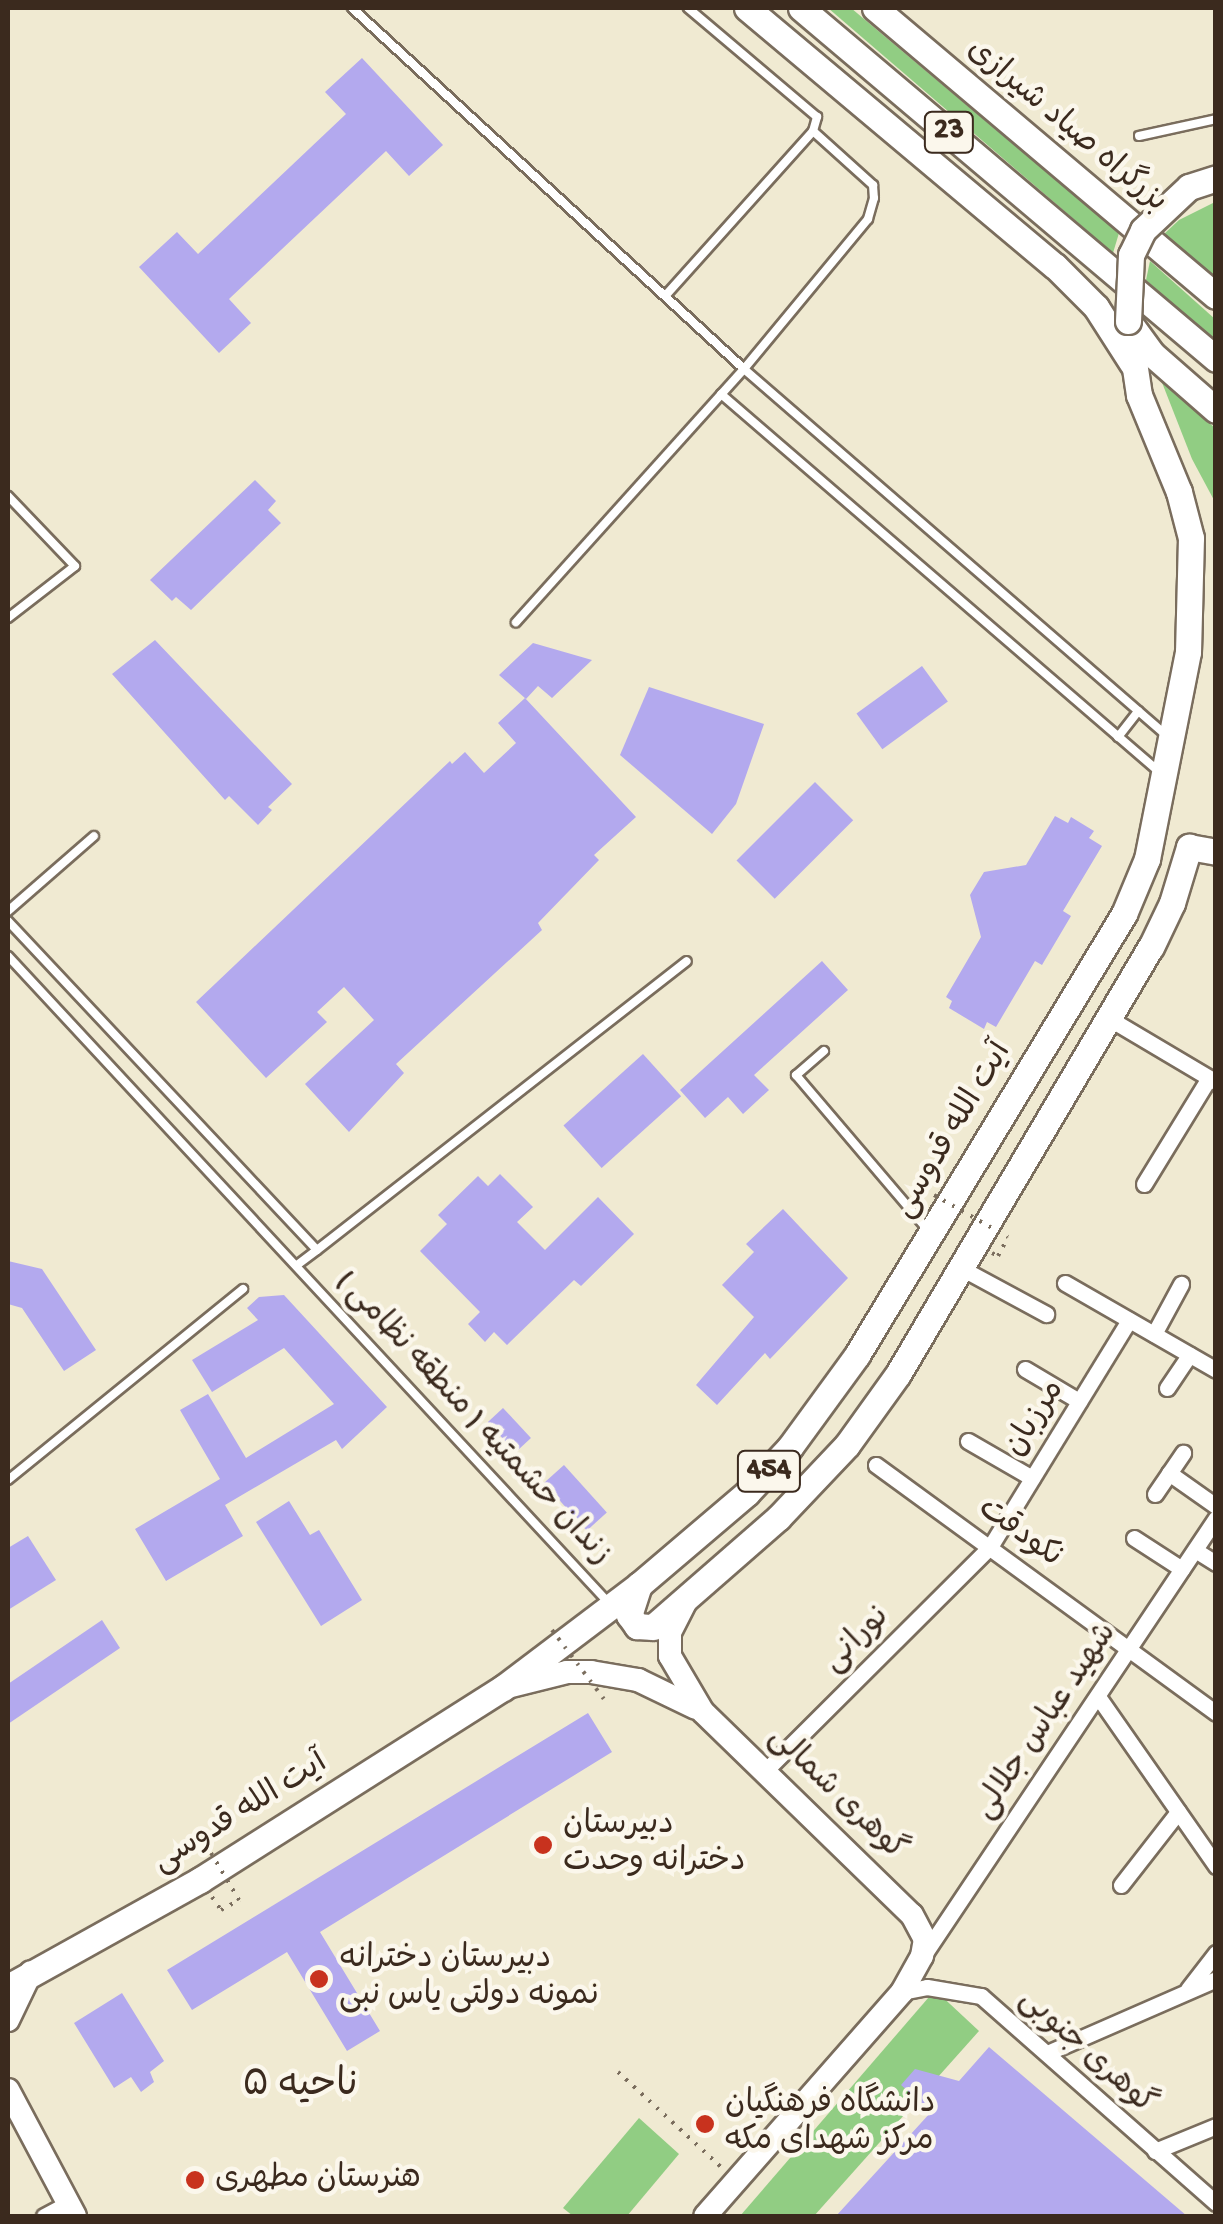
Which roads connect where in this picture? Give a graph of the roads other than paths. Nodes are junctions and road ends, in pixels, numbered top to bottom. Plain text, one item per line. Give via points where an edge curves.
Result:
1 (352, 8) edge
2 (688, 8) edge
3 (747, 8) edge
4 (801, 8) edge
5 (875, 8) edge
6 (1216, 119) edge
7 (813, 131) junction
8 (1139, 136) dead end
9 (1216, 178) edge
10 (666, 295) junction
11 (1216, 296) edge
12 (1128, 320) junction
13 (1216, 358) edge
14 (1132, 363) junction
15 (744, 369) junction
16 (722, 394) junction
17 (1216, 410) edge
18 (8, 496) edge
19 (8, 618) edge
20 (516, 622) dead end
21 (1138, 712) junction
22 (1118, 736) junction
23 (1173, 741) junction
24 (1165, 777) junction
25 (94, 836) dead end
26 (1216, 852) edge
27 (8, 911) edge
28 (8, 921) edge
29 (8, 956) edge
30 (687, 961) dead end
31 (1110, 1018) junction
32 (824, 1051) dead end
33 (1212, 1080) edge
34 (1144, 1184) dead end
35 (930, 1232) junction
36 (317, 1250) junction
37 (296, 1266) junction
38 (960, 1268) junction
39 (1064, 1282) dead end
40 (1181, 1284) dead end
41 (243, 1289) dead end
42 (1046, 1314) dead end
43 (1129, 1320) junction
44 (1154, 1334) junction
45 (1189, 1355) junction
46 (1025, 1369) dead end
47 (1216, 1370) edge
48 (1167, 1388) dead end
49 (1079, 1401) junction
50 (968, 1441) dead end
51 (1183, 1453) dead end
52 (876, 1465) dead end
53 (1169, 1473) junction
54 (1032, 1478) junction
55 (8, 1480) edge
56 (1154, 1494) dead end
57 (1216, 1506) edge
58 (1216, 1518) edge
59 (1134, 1538) dead end
60 (990, 1547) junction
61 (1195, 1550) junction
62 (1216, 1563) edge
63 (1182, 1569) junction
64 (639, 1585) junction
65 (692, 1592) junction
66 (611, 1606) junction
67 (1130, 1648) junction
68 (503, 1688) junction
69 (1099, 1698) junction
70 (703, 1712) junction
71 (1216, 1712) edge
72 (765, 1771) junction
73 (1178, 1812) junction
74 (1216, 1866) edge
75 (1121, 1885) dead end
76 (1216, 1952) edge
77 (922, 1956) junction
78 (32, 1972) junction
79 (1216, 1980) edge
80 (8, 1987) edge
81 (902, 1992) junction
82 (1185, 1992) junction
83 (8, 2020) edge
84 (1047, 2052) junction
85 (8, 2090) edge
86 (1216, 2126) edge
87 (1155, 2151) junction
88 (1216, 2203) edge
89 (71, 2210) edge
90 (44, 2216) edge
91 (704, 2216) edge

1 - 10 lane
2 - 7 lane via 817,117
3 - 14 main road via 1056,266 1096,307
4 - 13 main road, 23
5 - 11 main road, بزرگراه صیاد شیرازی / 23
6 - 8 lane
7 - 10 lane
7 - 15 lane via 873,186 868,219
9 - 12 main road, bridge via 1189,187 1143,230 1129,265
10 - 15 lane
12 - 14 main road
12 - 17 main road via 1142,344
14 - 23 main road, آیت الله قدوسی / 454 via 1189,522 1188,652
15 - 16 lane
15 - 21 lane
16 - 20 lane
16 - 22 lane
18 - 19 lane via 75,566
21 - 22 lane
21 - 23 lane
22 - 24 lane
23 - 24 main road, آیت الله قدوسی / 454
24 - 35 main road, آیت الله قدوسی / 454 via 1133,899
25 - 27 lane
26 - 31 main road, 454 via 1188,846 1166,917
28 - 36 lane
29 - 37 lane, زندان حشمتیه ( منطقه نظامی )
30 - 36 lane
31 - 33 street
31 - 38 main road, 454
32 - 35 lane via 796,1075
33 - 34 street
35 - 64 main road, آیت الله قدوسی / 454 via 857,1354 790,1448 748,1493
36 - 37 lane
37 - 66 lane, زندان حشمتیه ( منطقه نظامی )
38 - 42 street
38 - 65 main road, 454 via 848,1445 778,1518
39 - 43 street
40 - 44 street
41 - 55 lane
43 - 44 street
43 - 49 street, مرزبان
44 - 45 street
45 - 47 street
45 - 48 street
46 - 49 street
49 - 54 street, مرزبان
50 - 54 street
51 - 53 street
52 - 60 street, نکودقت
53 - 56 street
53 - 57 street
54 - 60 street, مرزبان
58 - 61 street, شهید عباس جلالی
59 - 63 street
60 - 67 street, نکودقت
60 - 72 street, نورانی
61 - 62 street
61 - 63 street, شهید عباس جلالی
63 - 67 street, شهید عباس جلالی
64 - 65 main road via 630,1616 644,1628
64 - 66 main road, آیت الله قدوسی / 454
65 - 70 main road, 454 via 674,1621 670,1656
66 - 68 main road, آیت الله قدوسی / 454
67 - 69 street, شهید عباس جلالی
67 - 71 street, نکودقت
68 - 70 main road, آیت الله قدوسی / 454 via 566,1672 616,1674
68 - 78 main road, آیت الله قدوسی / 454 via 200,1880
69 - 73 street
69 - 77 street, شهید عباس جلالی
70 - 72 main road, گوهری شمالی
72 - 77 main road, گوهری شمالی via 921,1927
73 - 74 street
73 - 75 street
76 - 82 street
77 - 81 main road
78 - 80 main road, آیت الله قدوسی / 454
78 - 83 main road
79 - 82 street
81 - 84 street, گوهری جنوبی via 927,1987 981,1996
81 - 91 main road
82 - 84 street
84 - 87 street, گوهری جنوبی
85 - 89 main road
86 - 87 street
87 - 88 street, گوهری جنوبی
89 - 90 street

